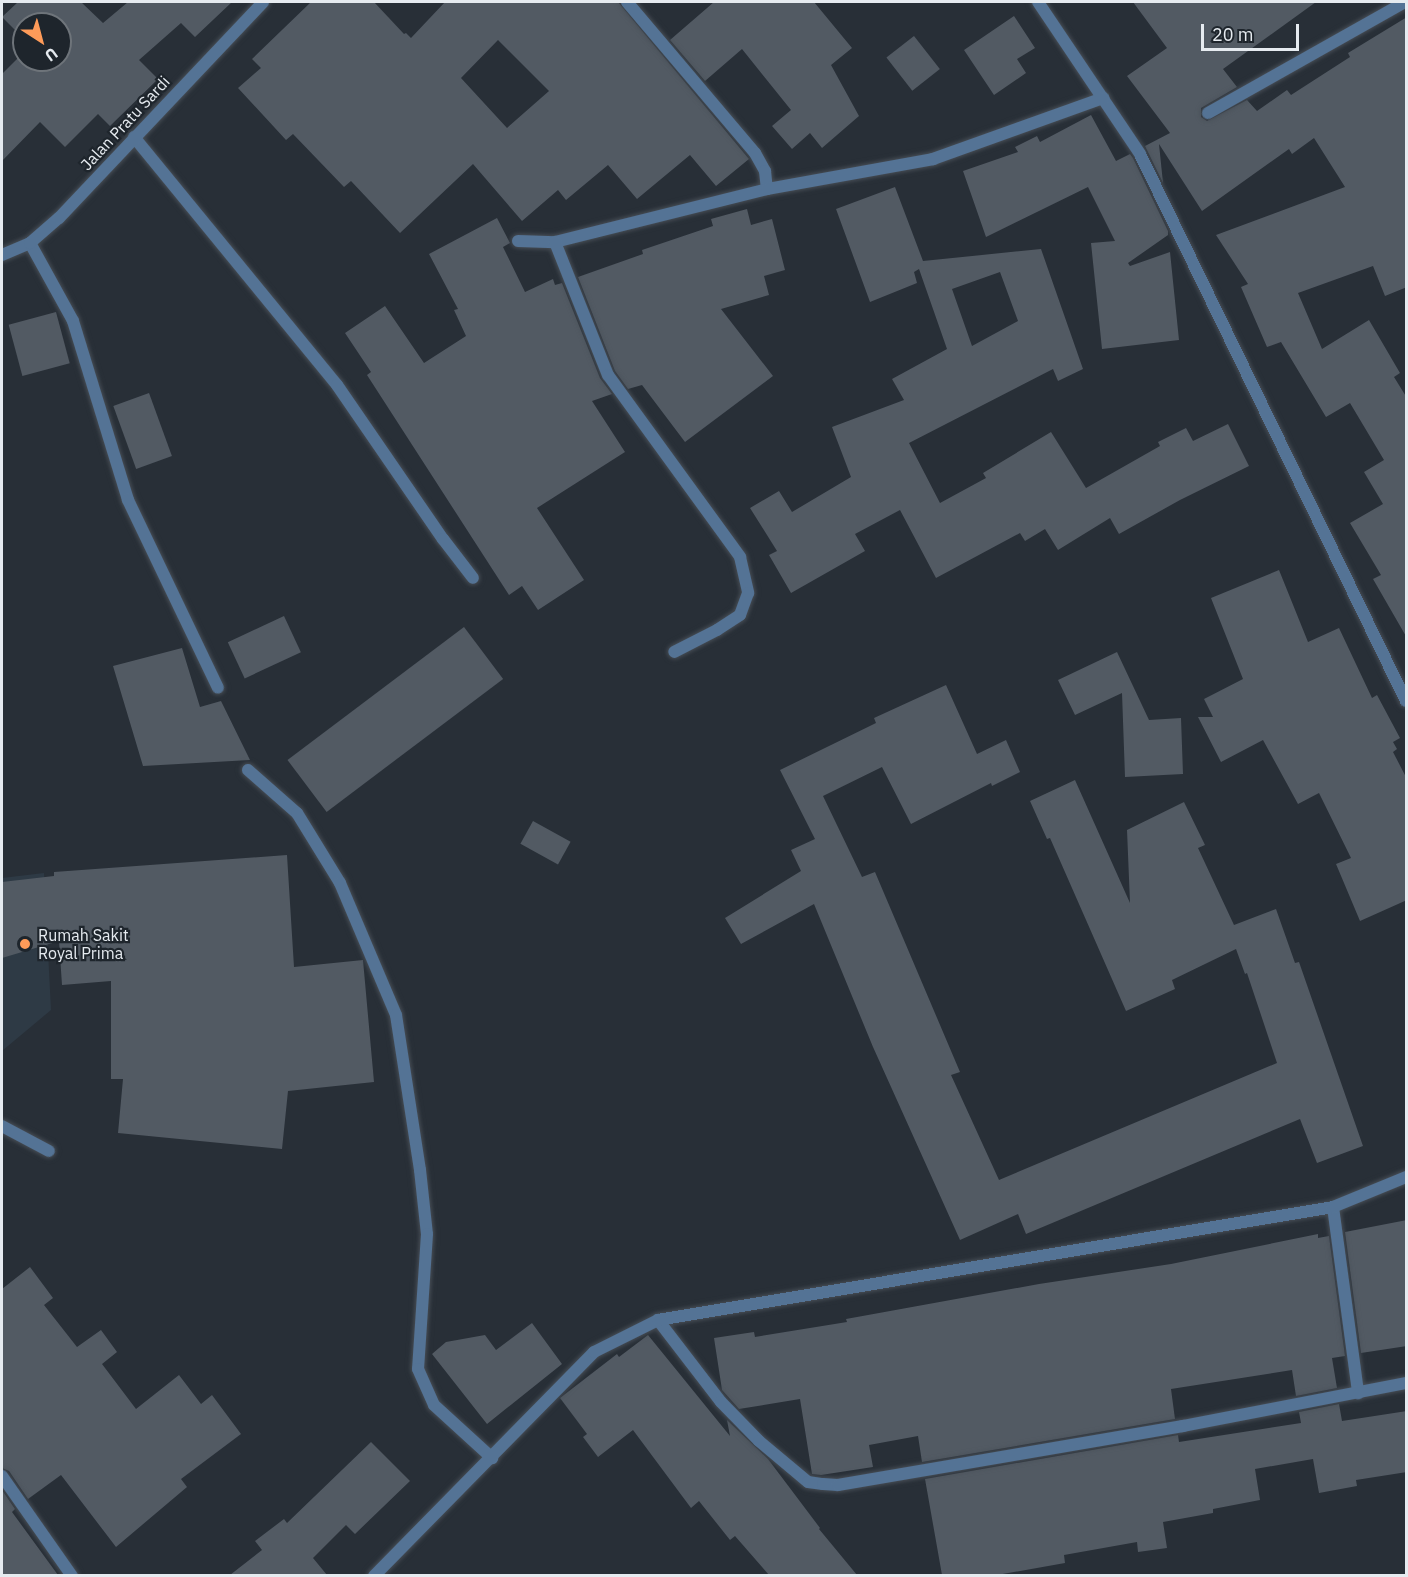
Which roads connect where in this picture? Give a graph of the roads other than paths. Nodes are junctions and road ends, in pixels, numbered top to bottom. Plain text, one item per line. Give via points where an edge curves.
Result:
1 (263, 2) edge
2 (627, 2) edge
3 (1038, 2) edge
4 (1405, 2) edge
5 (1103, 98) junction
6 (1208, 113) dead end
7 (134, 137) junction
8 (767, 189) junction
9 (518, 241) dead end
10 (555, 242) junction
11 (30, 243) junction
12 (2, 255) edge
13 (473, 578) dead end
14 (674, 652) dead end
15 (218, 687) dead end
16 (1407, 701) edge
17 (248, 770) dead end
18 (2, 1126) edge
19 (49, 1150) dead end
20 (1407, 1177) edge
21 (1334, 1207) junction
22 (658, 1320) junction
23 (1407, 1383) edge
24 (1358, 1393) junction
25 (492, 1458) junction
26 (3, 1482) edge
27 (72, 1575) edge
28 (374, 1575) edge

1 - 7 street, Jalan Pratu Sardi
2 - 8 street via 756,153 765,171
3 - 5 street
4 - 6 street
5 - 8 street via 933,159
5 - 16 street via 1140,154
7 - 11 street, Jalan Pratu Sardi via 59,218
7 - 13 street via 337,385
8 - 10 street
9 - 10 street
10 - 14 street via 608,375 740,557 748,593 740,615
11 - 12 street, Jalan Pratu Sardi
11 - 15 street via 74,321 128,501
17 - 25 street via 297,813 340,883 396,1015 426,1234 418,1368 434,1405
18 - 19 street
20 - 21 street
21 - 22 street
21 - 24 street
22 - 24 street via 721,1402 759,1441 808,1482 823,1484 838,1485 1103,1440
22 - 25 street via 594,1352
23 - 24 street
25 - 28 street
26 - 27 street

